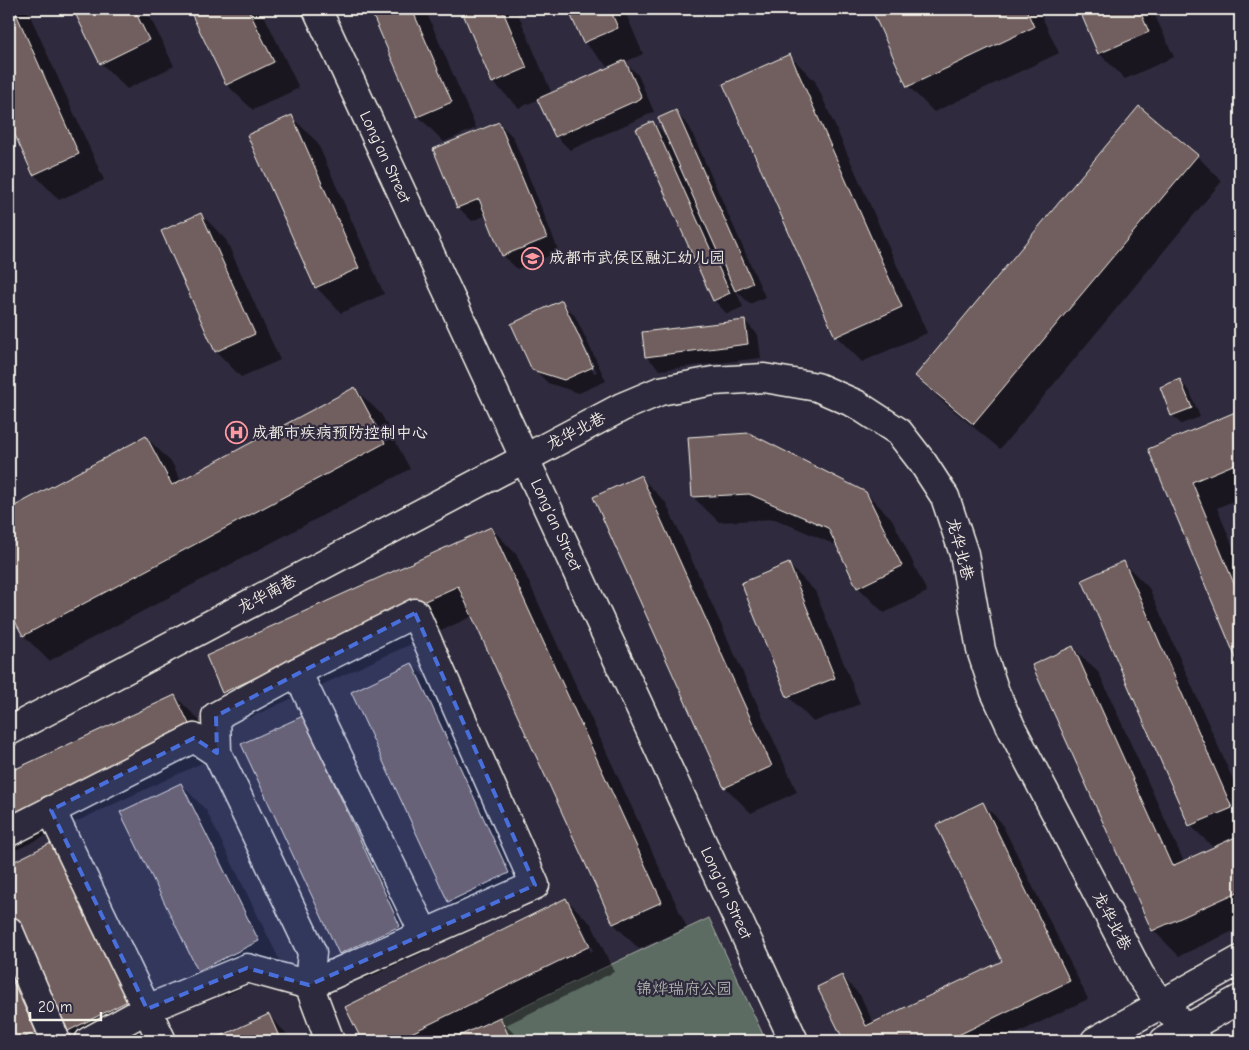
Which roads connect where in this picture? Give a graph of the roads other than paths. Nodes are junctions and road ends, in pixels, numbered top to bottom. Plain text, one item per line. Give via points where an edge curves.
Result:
1 (316, 9) edge
2 (524, 458) junction
3 (297, 672) junction
4 (9, 731) edge
5 (217, 753) junction
6 (51, 810) junction
7 (9, 832) edge
8 (9, 931) edge
9 (425, 935) junction
10 (1240, 960) edge
11 (310, 985) junction
12 (1240, 999) edge
13 (1161, 1004) junction
14 (146, 1010) junction
15 (1192, 1035) edge
16 (56, 1041) edge
17 (89, 1041) edge
18 (162, 1041) edge
19 (330, 1041) edge
20 (794, 1041) edge
21 (1095, 1041) edge
22 (1164, 1041) edge

1 - 2 street, Long'an Street
2 - 4 street, 龙华南巷
2 - 13 street, 龙华北巷 via 660,391 721,380 764,378 817,388 856,404 899,432 945,497 964,554 981,650 995,692 1140,975
2 - 20 street, Long'an Street
3 - 5 street via 216,716
3 - 9 street
3 - 9 street via 415,614 535,885
5 - 6 street via 194,738
5 - 11 street via 312,952
6 - 7 street
6 - 14 street
8 - 16 street
9 - 11 street
10 - 13 street
11 - 14 street via 247,968
11 - 19 street
12 - 15 street
13 - 15 street, 龙华北巷
13 - 21 street
14 - 17 street
14 - 18 street
15 - 22 street

